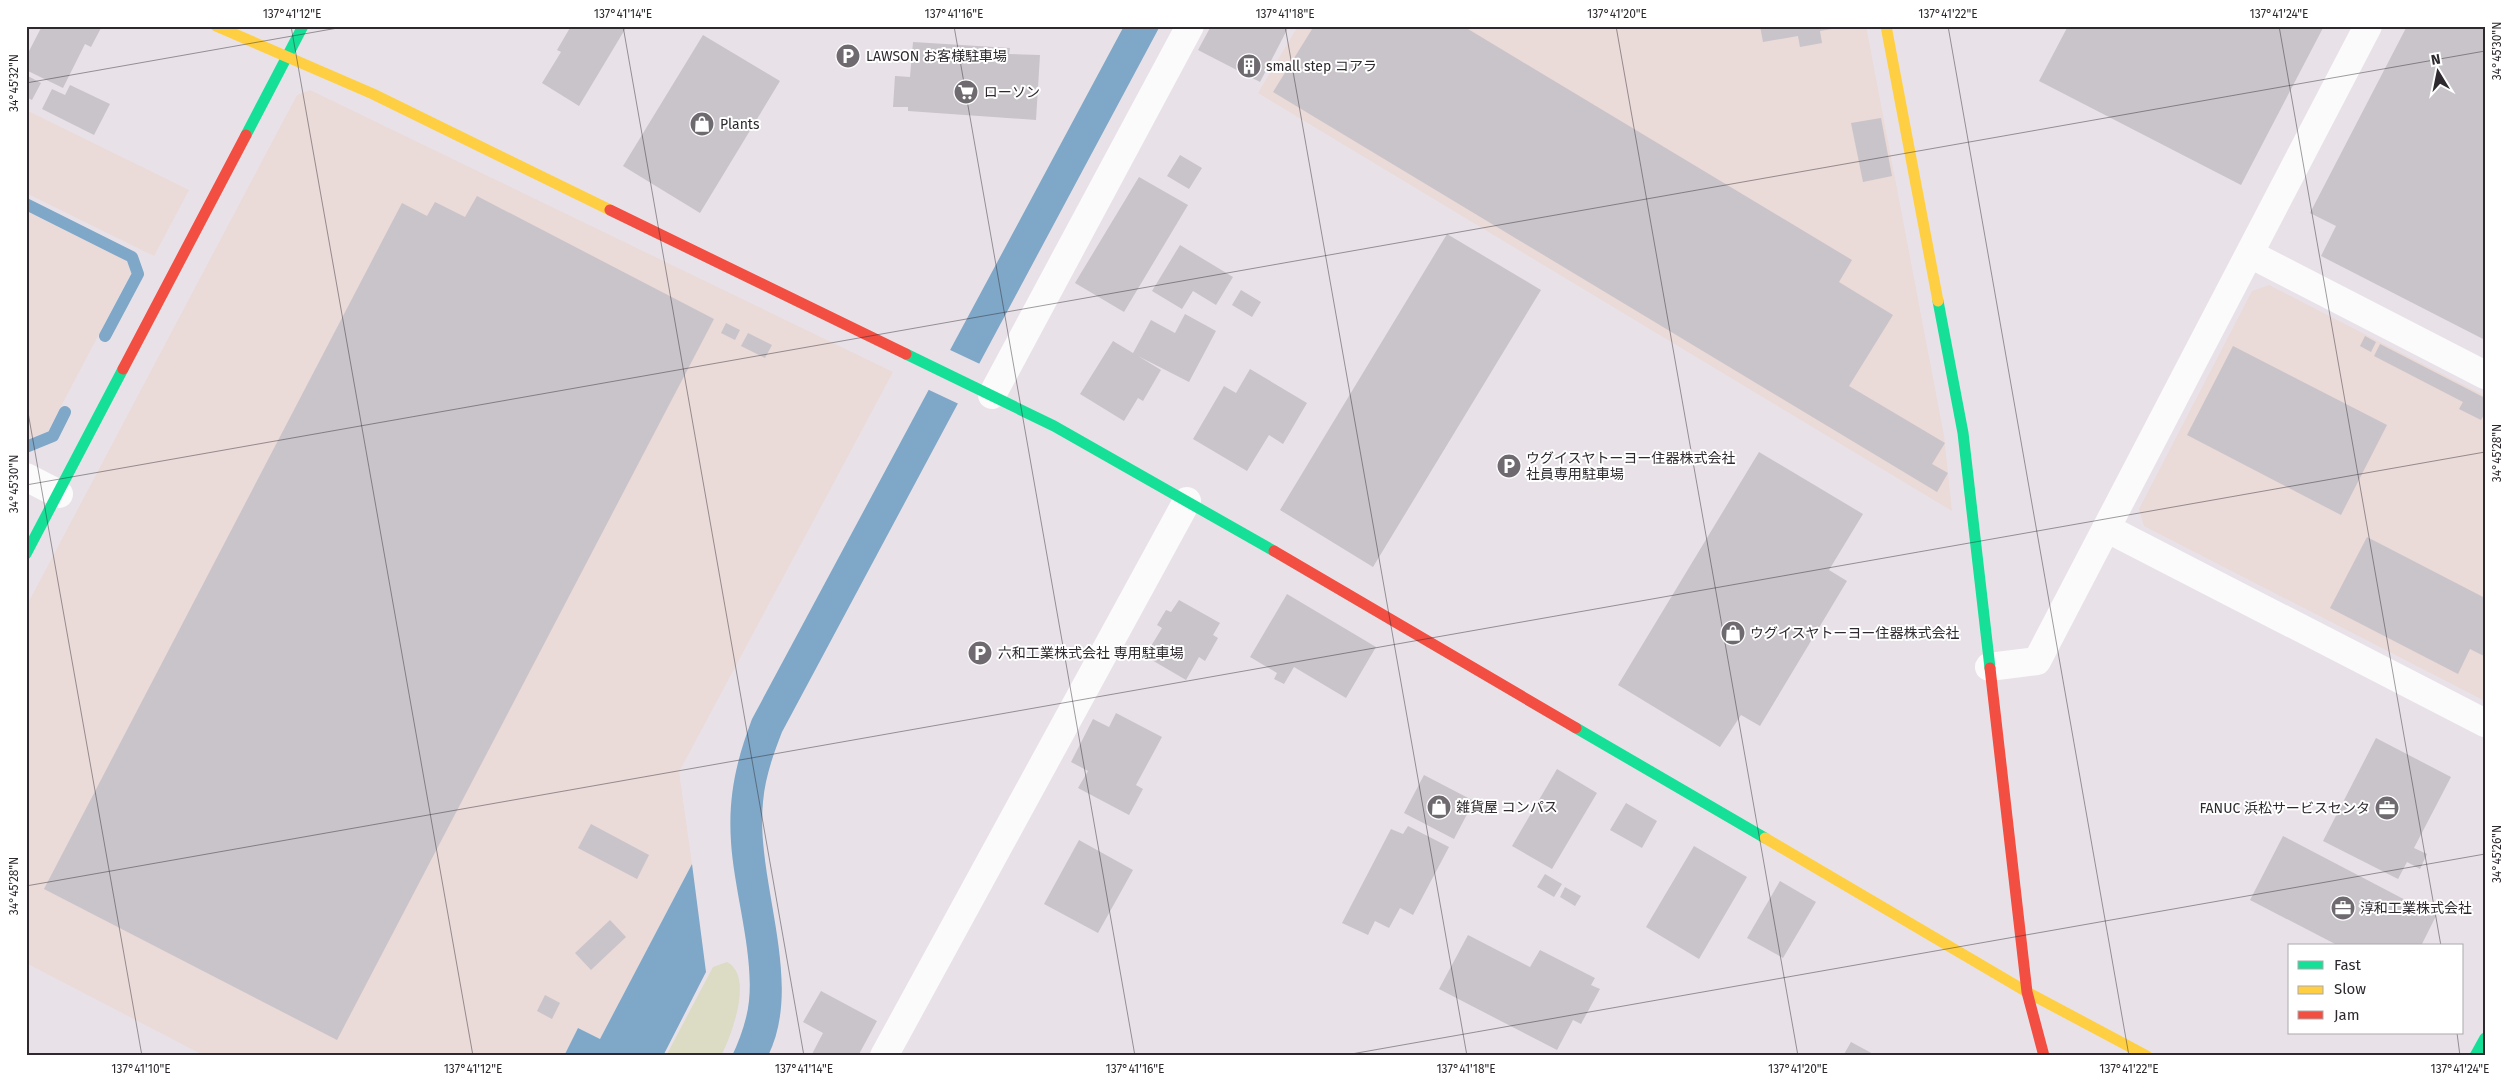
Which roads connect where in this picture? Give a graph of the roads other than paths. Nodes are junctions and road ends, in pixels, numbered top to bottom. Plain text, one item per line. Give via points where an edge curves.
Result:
1 (216, 26) edge
2 (303, 26) edge
3 (1190, 26) edge
4 (1886, 26) edge
5 (2368, 26) edge
6 (288, 56) junction
7 (2250, 254) junction
8 (2485, 375) edge
9 (986, 392) junction
10 (26, 478) edge
11 (59, 494) junction
12 (1188, 501) junction
13 (2106, 528) junction
14 (26, 554) edge
15 (1989, 667) junction
16 (2485, 723) edge
17 (2027, 992) junction
18 (2485, 1038) edge
19 (884, 1056) edge
20 (2044, 1056) edge
21 (2147, 1056) edge
22 (2475, 1056) edge

1 - 6 street
2 - 6 street
3 - 9 street
4 - 15 street via 1962,433
5 - 7 street
6 - 9 street via 373,94
6 - 11 street
7 - 8 street
7 - 13 street
9 - 12 street
10 - 11 street
11 - 14 street
12 - 17 street
12 - 19 street
13 - 15 street via 2037,661
13 - 16 street
15 - 17 street
17 - 20 street
17 - 21 street
18 - 22 street

